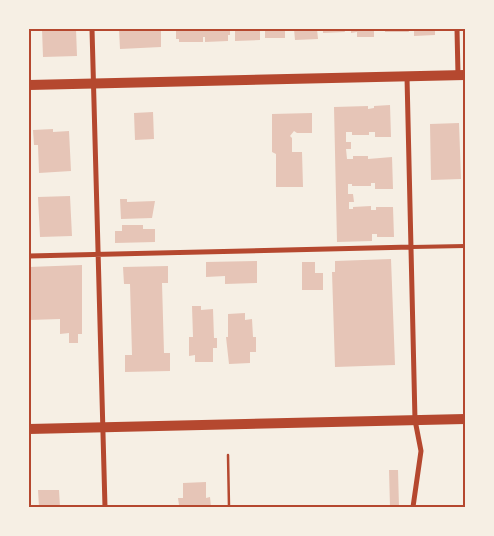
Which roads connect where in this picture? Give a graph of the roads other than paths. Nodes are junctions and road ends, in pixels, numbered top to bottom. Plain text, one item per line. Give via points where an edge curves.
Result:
1 (92, 29) edge
2 (457, 29) edge
3 (462, 75) edge
4 (407, 77) junction
5 (94, 84) junction
6 (29, 85) edge
7 (465, 246) edge
8 (412, 247) junction
9 (98, 254) junction
10 (29, 256) edge
11 (465, 419) edge
12 (415, 420) junction
13 (103, 427) junction
14 (29, 429) edge
15 (105, 507) edge
16 (413, 507) edge

1 - 5 street
2 - 3 street
3 - 4 main road
4 - 5 main road
4 - 8 street
5 - 6 main road
5 - 9 street
7 - 8 lane
8 - 9 street
8 - 12 street
9 - 10 street
9 - 13 street
11 - 12 main road
12 - 13 main road
12 - 16 street via 420,451
13 - 14 main road
13 - 15 street

